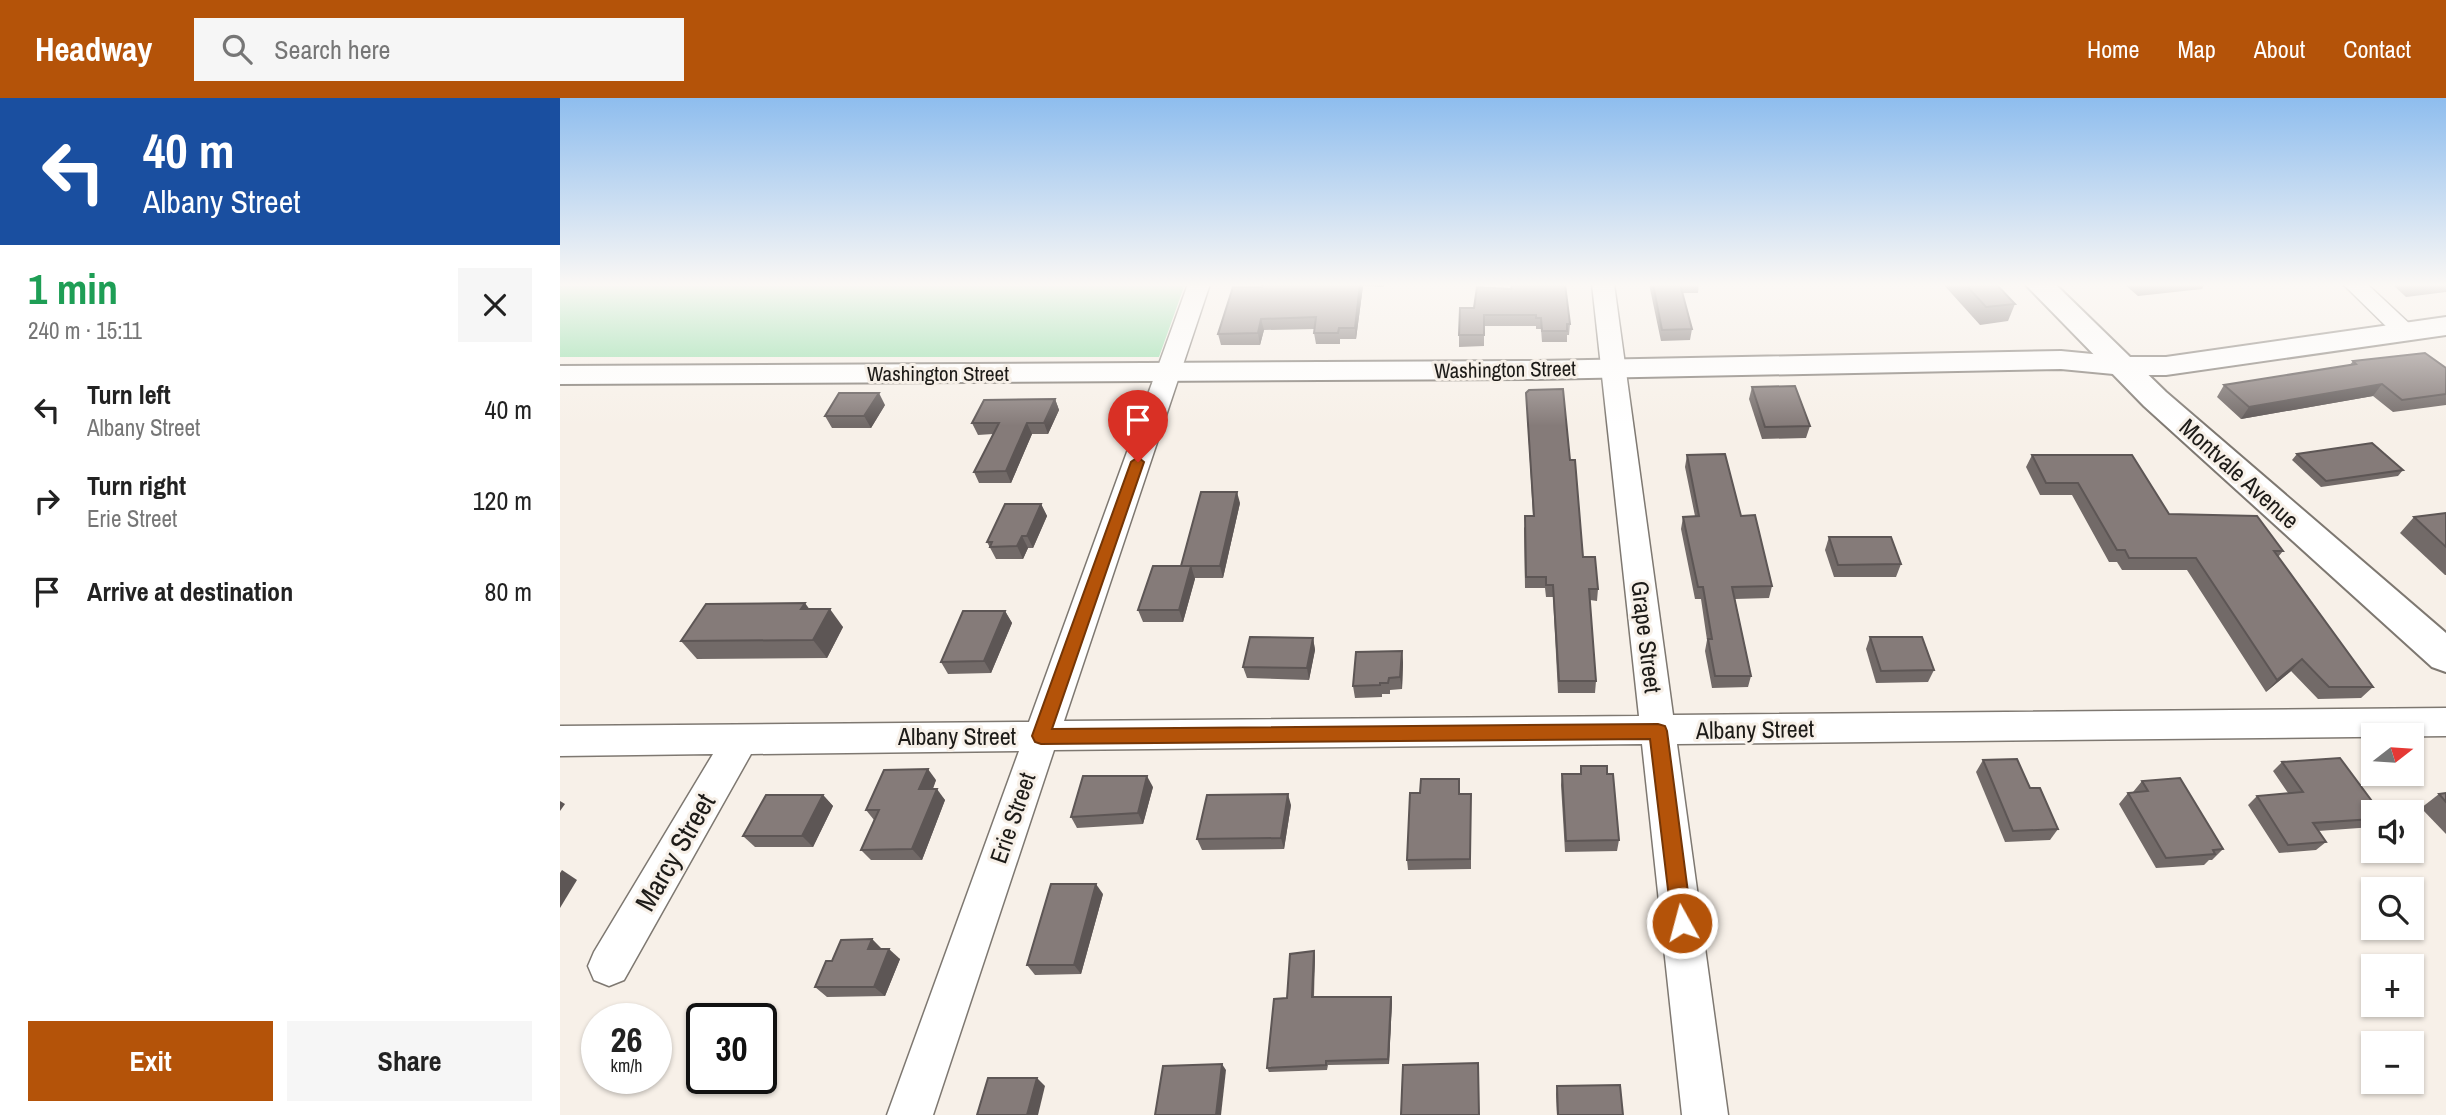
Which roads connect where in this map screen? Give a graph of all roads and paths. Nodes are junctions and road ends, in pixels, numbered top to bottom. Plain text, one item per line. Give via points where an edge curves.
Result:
1 (1183, 331) edge
2 (1608, 331) edge
3 (2088, 331) edge
4 (2401, 331) edge
5 (2124, 366) junction
6 (1612, 369) junction
7 (1169, 373) junction
8 (560, 375) edge
9 (2446, 656) edge
10 (2446, 722) edge
11 (1658, 731) junction
12 (1041, 736) junction
13 (741, 739) junction
14 (560, 741) edge
15 (609, 966) dead end
16 (910, 1115) edge
17 (1705, 1115) edge

1 - 7 street, Erie Street
2 - 6 street, Grape Street
3 - 5 main road, Montvale Avenue
4 - 5 main road, Washington Street via 2175,365
5 - 6 main road, Washington Street via 2061,360
5 - 9 main road, Montvale Avenue via 2270,503
6 - 7 main road, Washington Street
6 - 11 street, Grape Street
7 - 8 main road, Washington Street
7 - 12 street, Erie Street
10 - 11 street, Albany Street
11 - 12 street, Albany Street
11 - 17 street, Grape Street
12 - 13 street, Albany Street
12 - 16 street, Erie Street
13 - 14 street, Albany Street
13 - 15 street, Marcy Street

